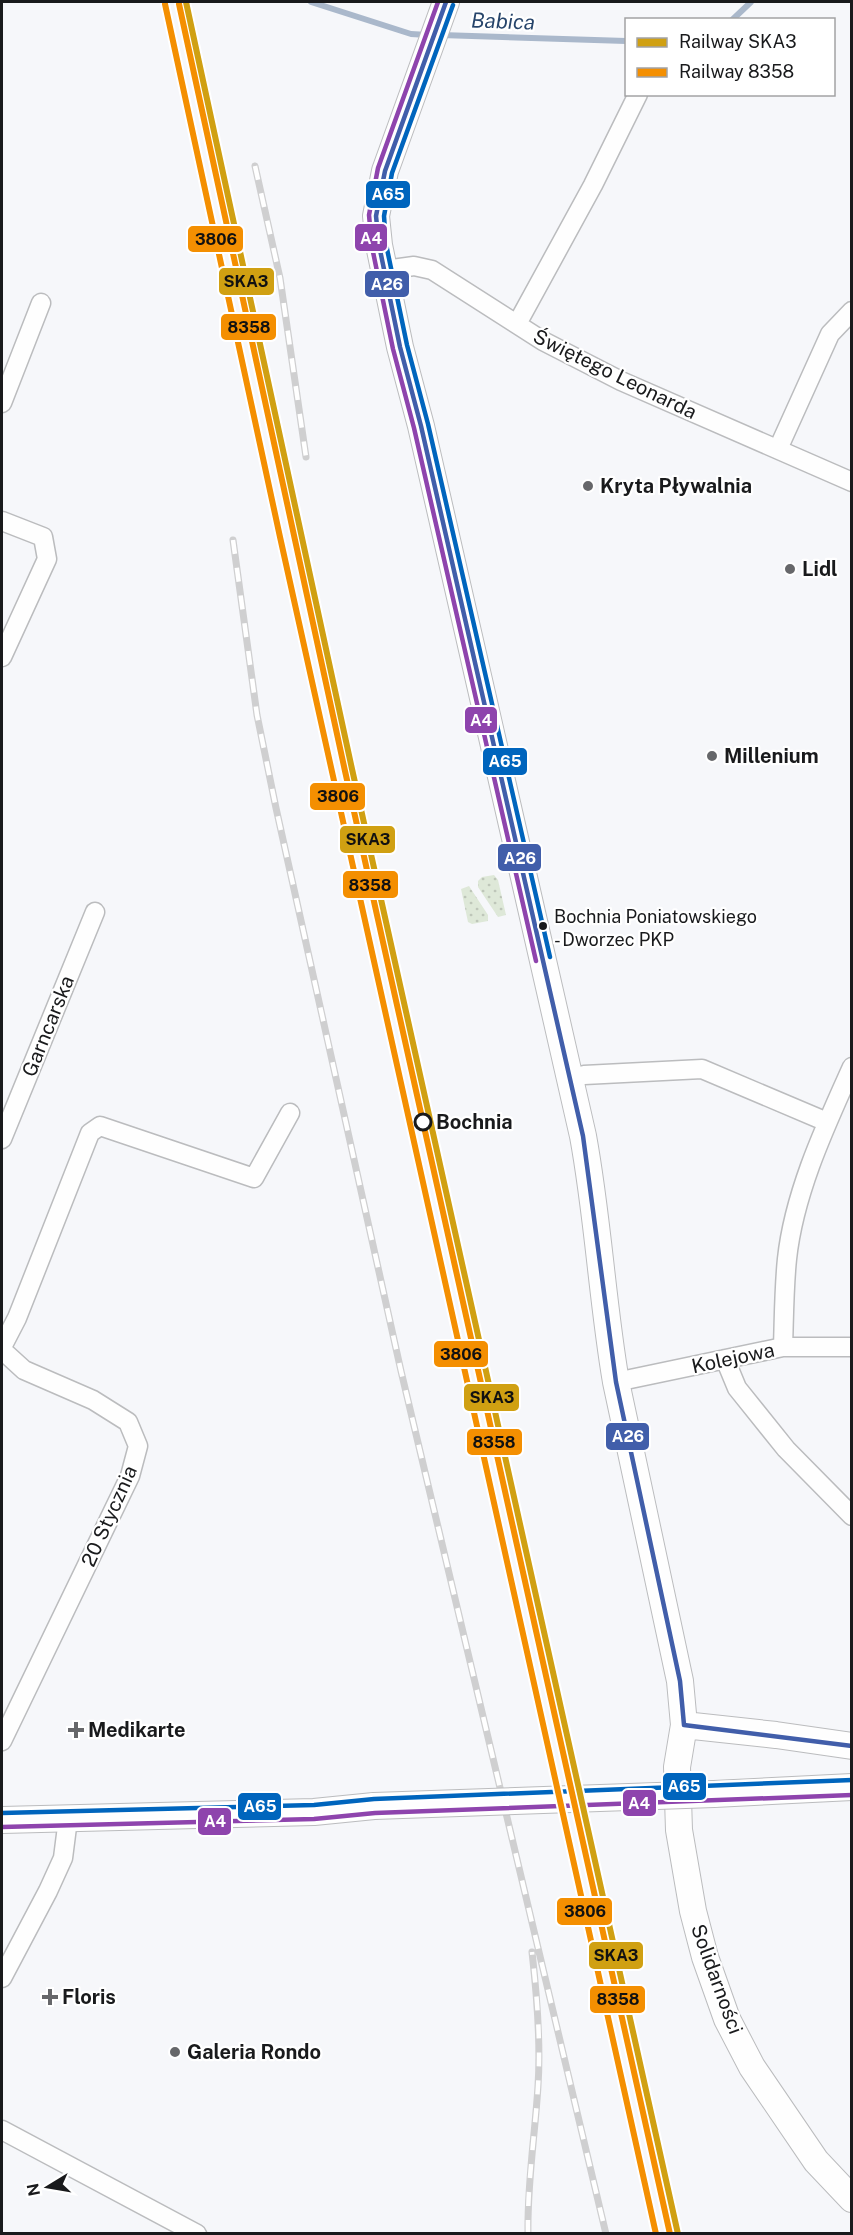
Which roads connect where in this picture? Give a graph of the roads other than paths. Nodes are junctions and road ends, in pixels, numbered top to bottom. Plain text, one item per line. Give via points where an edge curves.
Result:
1 (443, 9) edge
2 (637, 96) edge
3 (385, 270) junction
4 (41, 303) dead end
5 (852, 311) edge
6 (517, 324) junction
7 (2, 403) edge
8 (778, 449) junction
9 (852, 482) edge
10 (2, 521) edge
11 (2, 657) edge
12 (95, 912) dead end
13 (852, 1067) edge
14 (571, 1079) junction
15 (290, 1113) dead end
16 (826, 1122) junction
17 (2, 1139) edge
18 (783, 1347) junction
19 (852, 1347) edge
20 (4, 1358) edge
21 (725, 1359) junction
22 (616, 1382) junction
23 (852, 1516) edge
24 (684, 1725) junction
25 (2, 1741) edge
26 (852, 1746) edge
27 (852, 1787) edge
28 (68, 1819) junction
29 (2, 1820) edge
30 (2, 1978) edge
31 (2, 2130) edge
32 (852, 2199) edge
33 (197, 2234) edge

1 - 3 main road, Solidarności via 380,186 376,216
2 - 6 street
3 - 6 street, Świętego Leonarda via 414,266 432,270
3 - 14 main road, Solidarności
4 - 7 street
5 - 8 street via 830,334
6 - 8 street, Świętego Leonarda via 621,381
8 - 9 street, Świętego Leonarda
10 - 11 street via 43,537 47,559
12 - 17 street, Garncarska
13 - 16 street
14 - 16 street via 702,1069
14 - 22 main road, Solidarności via 594,1193
15 - 20 street via 254,1178 100,1126 90,1133
16 - 18 street via 802,1190 787,1258
18 - 19 street, Kolejowa
18 - 21 street, Kolejowa
20 - 25 street, 20 Stycznia via 93,1400 128,1422 138,1446 130,1476
21 - 22 street, Kolejowa
21 - 23 street via 737,1388 786,1449
22 - 24 main road, Solidarności via 680,1681
24 - 26 main road
24 - 32 main road, Solidarności via 677,1767 679,1830 693,1911 727,2019 752,2067 816,2162
27 - 28 main road, bridge via 374,1806 314,1812
28 - 29 main road
28 - 30 street via 63,1858
31 - 33 street

